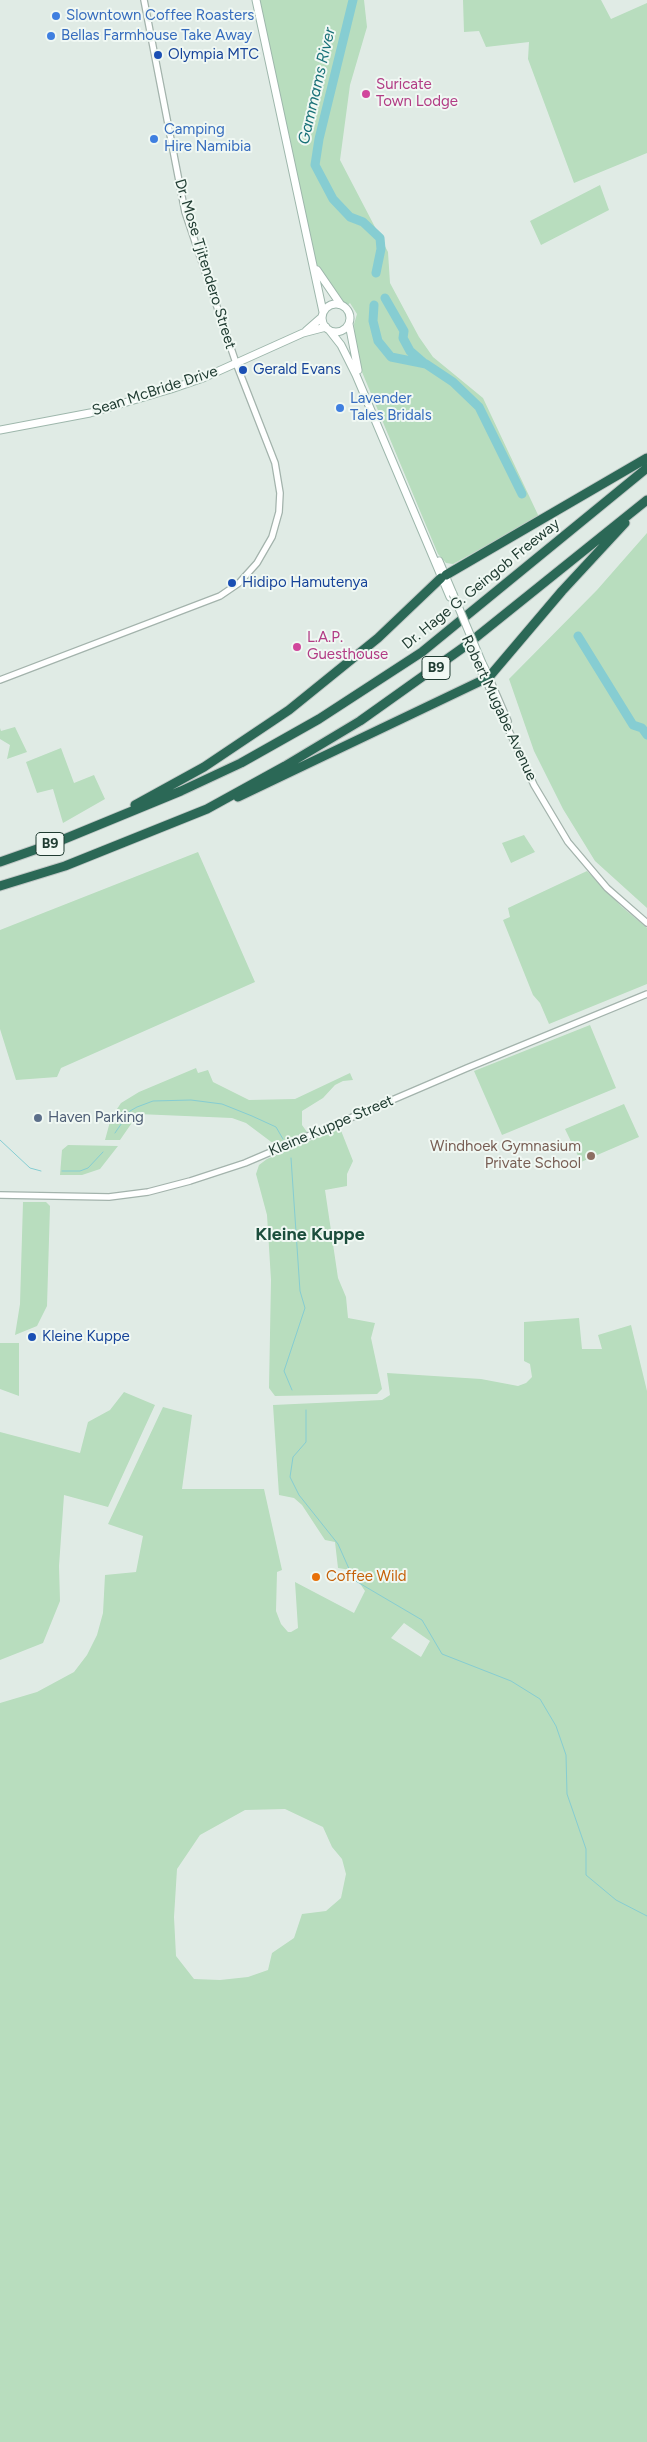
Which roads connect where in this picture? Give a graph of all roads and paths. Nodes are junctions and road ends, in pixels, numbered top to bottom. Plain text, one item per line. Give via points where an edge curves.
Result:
1 (144, 0) edge
2 (256, 0) edge
3 (313, 266) junction
4 (341, 305) junction
5 (323, 315) junction
6 (349, 324) junction
7 (328, 329) junction
8 (303, 333) junction
9 (236, 363) junction
10 (0, 430) edge
11 (647, 458) edge
12 (647, 468) edge
13 (644, 502) edge
14 (444, 576) junction
15 (487, 678) junction
16 (0, 680) edge
17 (208, 809) junction
18 (100, 824) junction
19 (0, 862) edge
20 (0, 886) edge
21 (647, 921) edge
22 (647, 994) edge
23 (0, 1195) edge

1 - 9 street, Dr. Mose Tjitendero Street via 185,212
2 - 3 main road
3 - 4 main road
3 - 5 main road
4 - 5 main road via 331,305
4 - 6 main road via 349,313
5 - 7 main road
5 - 8 main road, Sean McBride Drive
6 - 7 main road via 343,330
6 - 14 main road, Robert Mugabe Avenue via 357,368
7 - 8 main road, Sean McBride Drive
7 - 14 main road, Robert Mugabe Avenue via 341,345 356,375
8 - 9 main road, Sean McBride Drive
9 - 10 main road, Sean McBride Drive via 203,378 115,406
9 - 16 street, Dr. Mose Tjitendero Street via 269,445 280,493 276,522 257,563 238,584 210,602
11 - 14 highway
12 - 18 highway, Dr. Hage G. Geingob Freeway / B9 via 422,652 388,676 241,763
13 - 15 highway
13 - 17 highway, B9 via 413,684 352,726
14 - 15 main road, Robert Mugabe Avenue
14 - 18 highway via 378,638 262,730 204,767
15 - 17 highway via 252,792
15 - 21 street, Robert Mugabe Avenue via 556,820 590,867
17 - 20 highway, B9 via 65,866
18 - 19 highway, Dr. Hage G. Geingob Freeway / B9
22 - 23 street, Kleine Kuppe Street via 245,1163 190,1181 148,1192 109,1196

